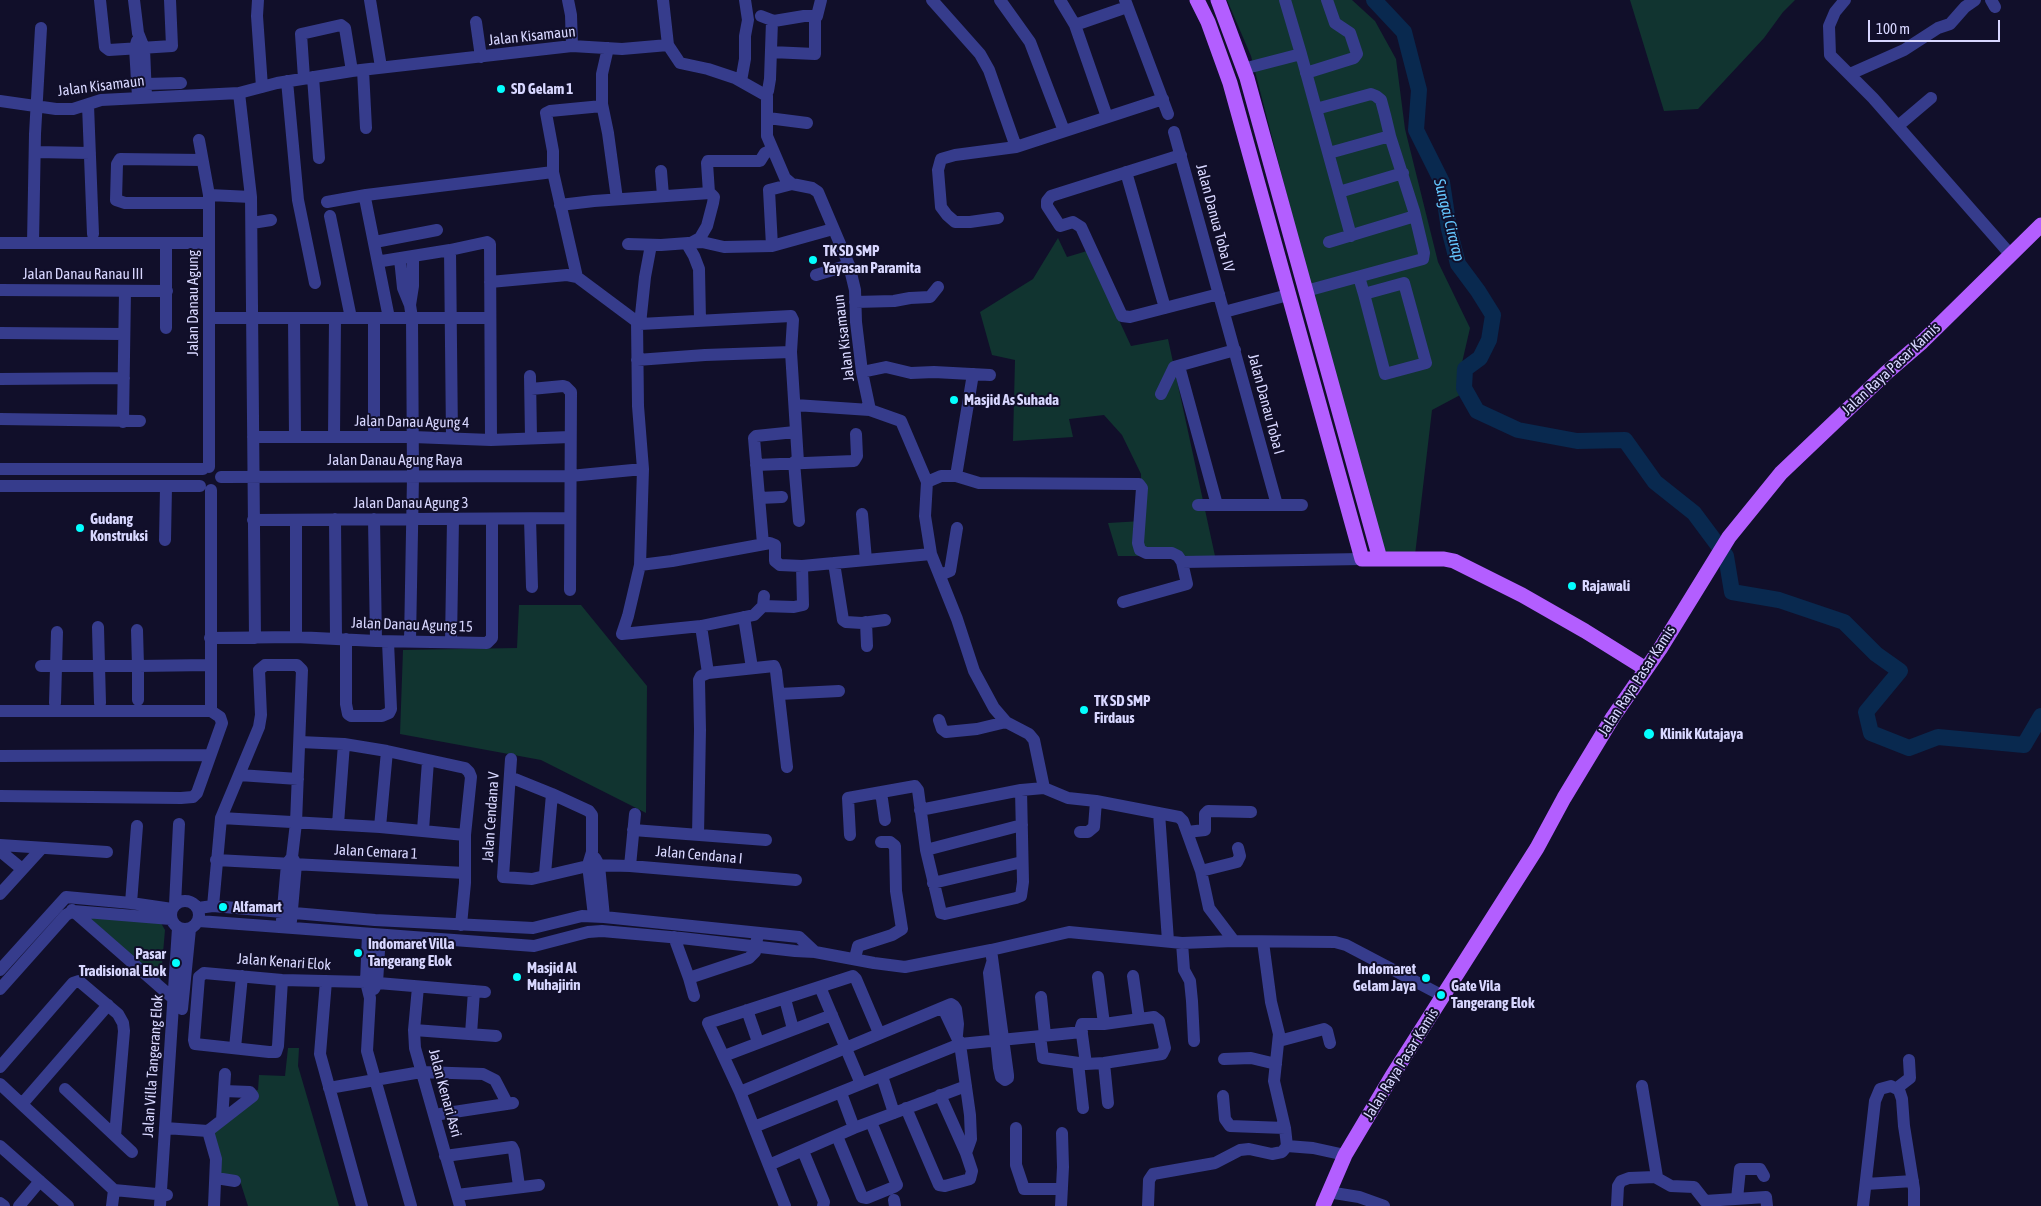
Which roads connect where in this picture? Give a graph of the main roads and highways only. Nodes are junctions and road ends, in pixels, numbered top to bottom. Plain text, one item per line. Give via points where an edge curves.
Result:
1 (1198, 0) edge
2 (1218, 0) edge
3 (2041, 225) edge
4 (1310, 307) junction
5 (1293, 311) junction
6 (1380, 559) junction
7 (1646, 669) junction
8 (1325, 1199) edge

1 - 5 main road via 1230,84
2 - 4 main road via 1244,69
3 - 7 main road, Jalan Raya Pasar Kamis via 1922,342 1781,473 1715,556
4 - 5 main road
4 - 6 main road
5 - 6 main road via 1362,559
6 - 7 main road via 1454,561 1522,595
7 - 8 main road, Jalan Raya Pasar Kamis via 1345,1155

